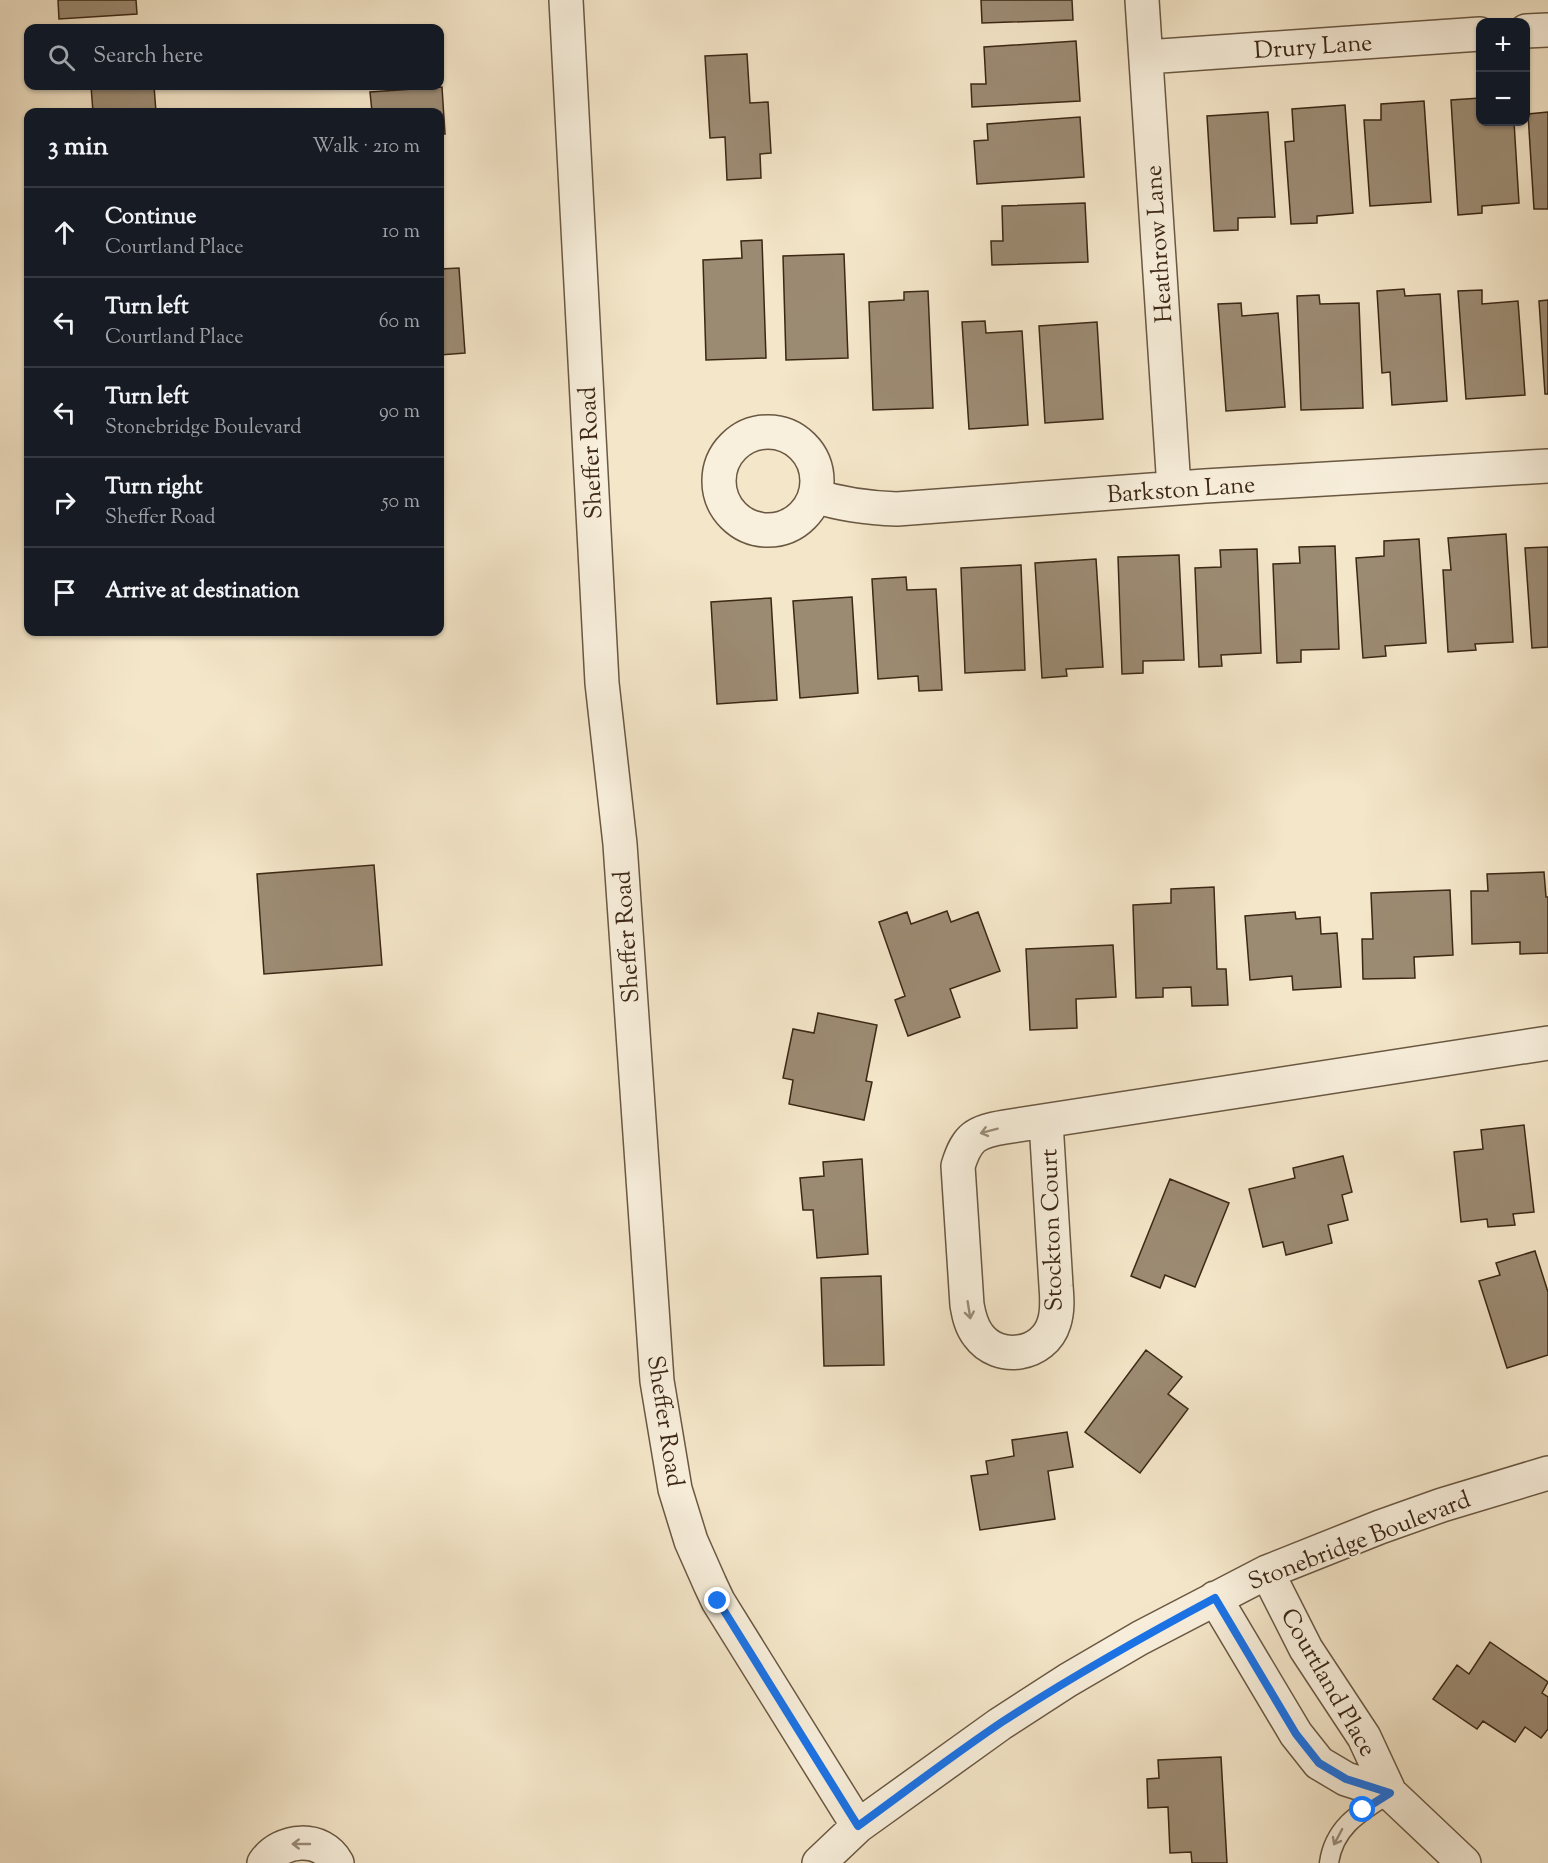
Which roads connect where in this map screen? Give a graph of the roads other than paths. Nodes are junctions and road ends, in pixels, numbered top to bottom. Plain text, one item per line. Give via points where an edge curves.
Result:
1 (566, 0) edge
2 (1142, 0) edge
3 (1548, 30) edge
4 (1530, 31) edge
5 (1476, 34) edge
6 (1146, 57) junction
7 (1548, 466) edge
8 (1174, 488) junction
9 (815, 496) dead end
10 (1548, 1043) edge
11 (1046, 1122) junction
12 (1548, 1473) edge
13 (1267, 1572) junction
14 (1215, 1598) junction
15 (1390, 1793) junction
16 (858, 1826) junction
17 (1451, 1859) edge
18 (264, 1863) edge
19 (337, 1863) edge
20 (819, 1863) edge
21 (1329, 1863) edge

1 - 16 street, Sheffer Road via 602,683 620,844 657,1381 665,1437 691,1541 718,1601
2 - 6 street, Heathrow Lane
3 - 4 street
5 - 6 street, Drury Lane
6 - 8 street, Heathrow Lane
7 - 8 street, Barkston Lane
8 - 9 street, Barkston Lane via 897,509 840,504
10 - 11 street, Stockton Court
11 -> 11 street, Stockton Court via 979,1133 964,1148 958,1166 970,1321 978,1336 999,1351 1025,1352 1048,1336 1054,1324 1057,1306
12 - 13 street, Stonebridge Boulevard via 1442,1505
13 - 14 street, Stonebridge Boulevard
13 - 15 street, Courtland Place via 1306,1649 1364,1737
14 - 15 street, Courtland Place via 1296,1734 1319,1763 1346,1779
14 - 16 street, Stonebridge Boulevard via 1058,1686
15 - 17 street, Courtland Place
15 -> 21 lane via 1341,1830
16 - 20 street, Stonebridge Boulevard
19 -> 18 street via 318,1845 300,1842 284,1845

